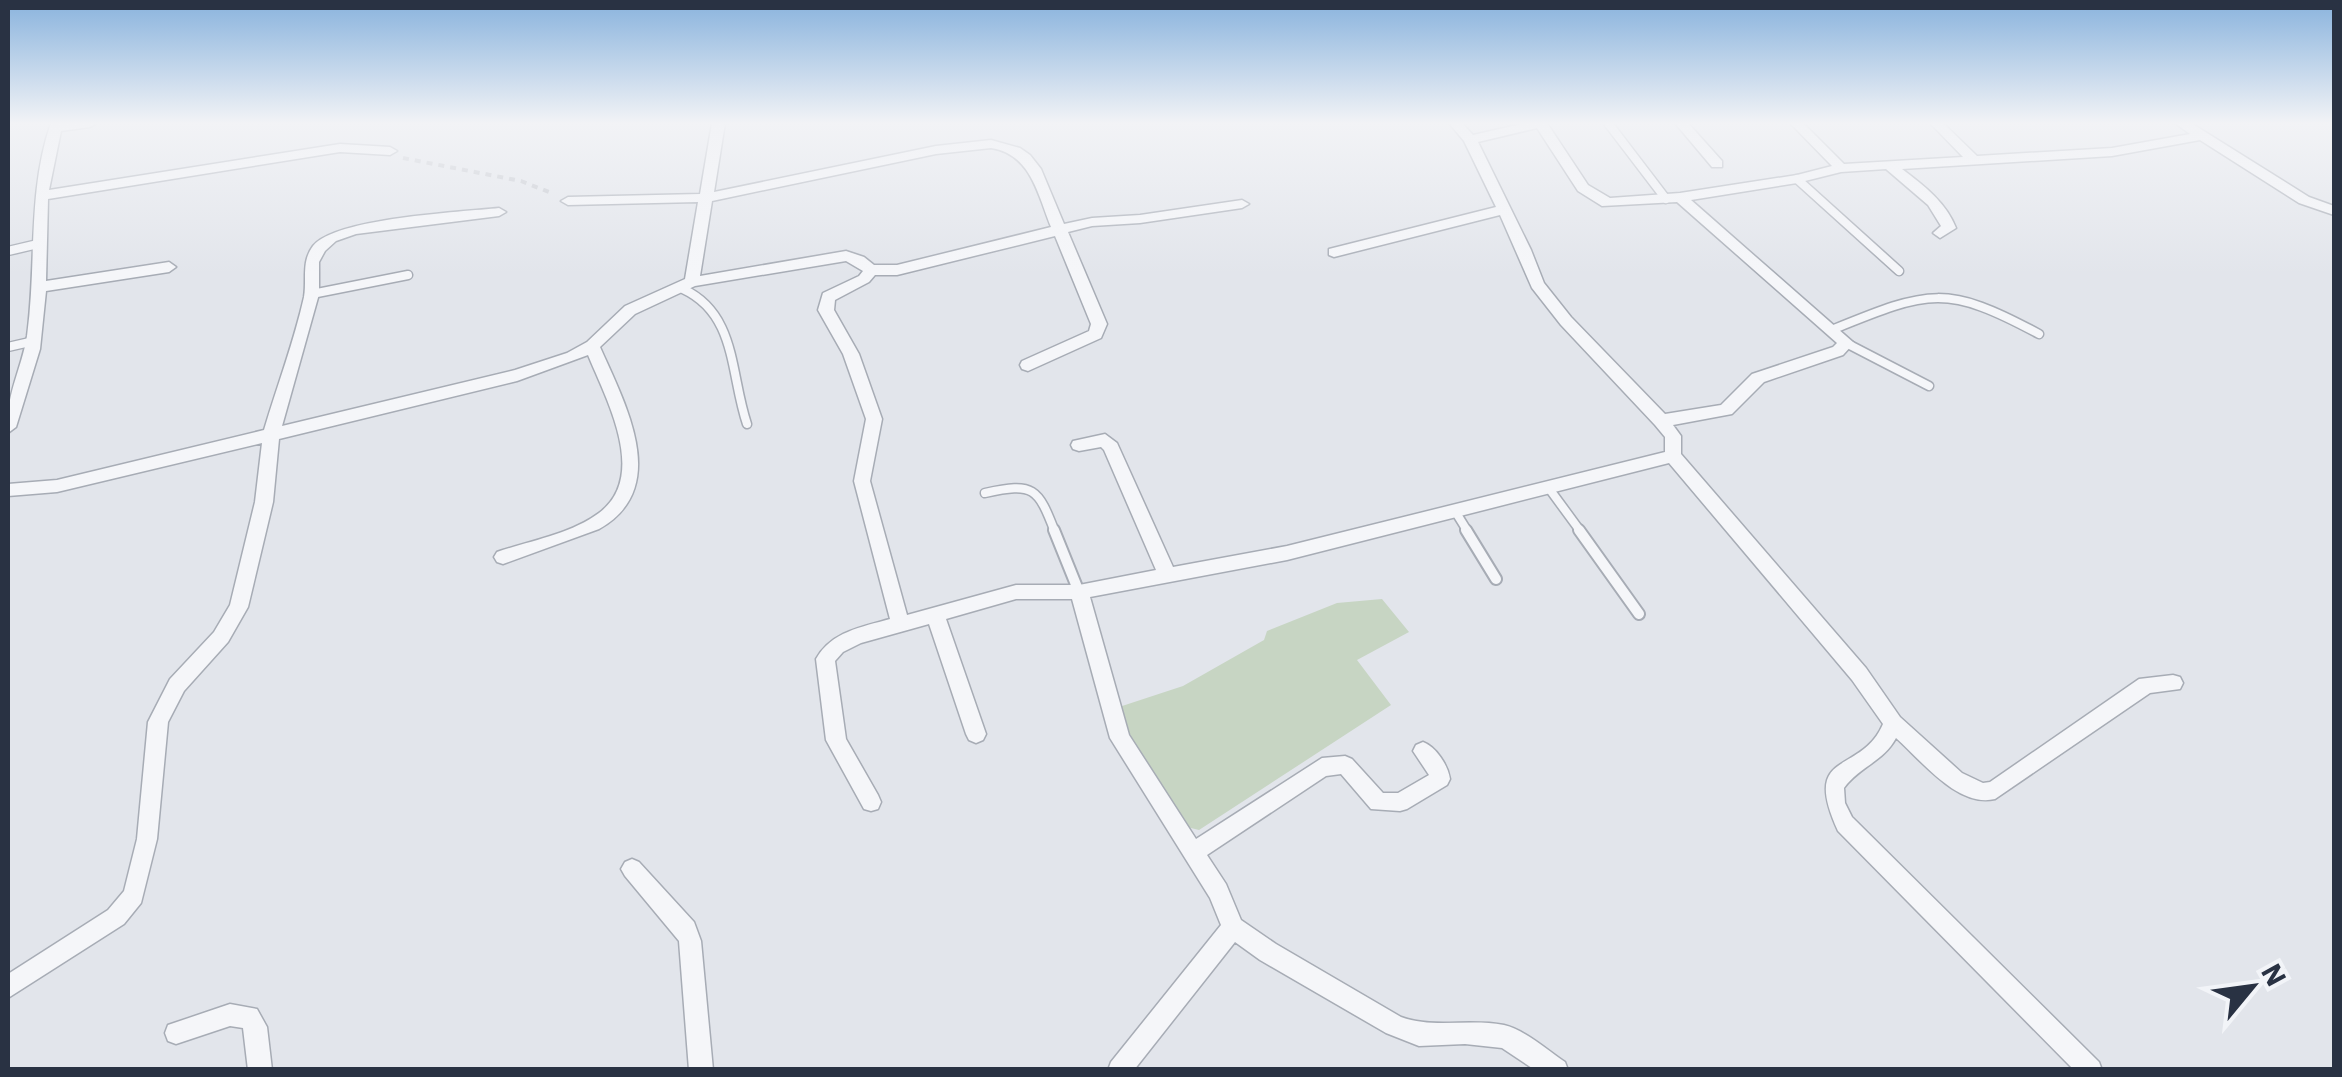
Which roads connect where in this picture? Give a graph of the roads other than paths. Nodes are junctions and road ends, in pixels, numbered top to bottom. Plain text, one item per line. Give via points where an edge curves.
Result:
1 (44, 173) edge
2 (181, 173) edge
3 (710, 173) edge
4 (825, 173) edge
5 (1033, 173) edge
6 (1486, 173) edge
7 (1576, 173) edge
8 (1652, 173) edge
9 (1820, 173) edge
10 (1899, 173) edge
11 (2261, 173) edge
12 (1797, 179) junction
13 (44, 195) junction
14 (706, 198) junction
15 (1673, 198) junction
16 (568, 201) road end
17 (1242, 204) dead end
18 (1504, 209) junction
19 (499, 212) dead end
20 (2334, 212) edge
21 (1058, 228) junction
22 (1940, 233) dead end
23 (42, 242) junction
24 (8, 251) edge
25 (1334, 252) dead end
26 (169, 266) dead end
27 (872, 270) junction
28 (1899, 270) dead end
29 (408, 275) dead end
30 (688, 286) junction
31 (39, 287) junction
32 (312, 294) junction
33 (1834, 329) junction
34 (2039, 334) dead end
35 (34, 341) junction
36 (1846, 343) junction
37 (592, 346) junction
38 (8, 347) edge
39 (1028, 366) dead end
40 (1929, 386) dead end
41 (1661, 421) junction
42 (747, 424) dead end
43 (8, 427) edge
44 (271, 434) junction
45 (1080, 445) dead end
46 (1673, 456) junction
47 (1548, 487) junction
48 (8, 490) edge
49 (986, 493) dead end
50 (1454, 511) junction
51 (503, 557) dead end
52 (1167, 574) junction
53 (1496, 579) dead end
54 (1078, 592) junction
55 (1639, 614) dead end
56 (936, 616) junction
57 (901, 626) junction
58 (2172, 683) dead end
59 (1892, 723) junction
60 (976, 734) dead end
61 (1424, 751) dead end
62 (871, 802) dead end
63 (1192, 853) junction
64 (632, 869) dead end
65 (1234, 927) junction
66 (8, 986) edge
67 (176, 1033) dead end
68 (260, 1070) edge
69 (701, 1070) edge
70 (1120, 1070) edge
71 (1557, 1070) edge
72 (2091, 1070) edge

1 - 13 street
2 - 13 street
3 - 14 street
4 - 14 street
5 - 21 street
6 - 18 street
7 - 15 street via 1594,198 1607,203
8 - 15 lane
9 - 12 street
10 - 22 street via 1949,222
11 - 20 street
12 - 15 street
12 - 28 lane
13 - 23 street
14 - 16 street
14 - 30 street
15 - 33 street
17 - 21 street
18 - 25 street
18 - 41 street via 1537,285
19 - 32 street via 342,233 319,248 312,262
21 - 27 street via 897,270
21 - 39 street via 1099,324 1096,334
23 - 24 lane
23 - 31 street
26 - 31 street
27 - 30 street via 846,256
27 - 57 street via 828,297 826,310 851,354 874,419 862,481
29 - 32 lane
30 - 37 street via 630,310
30 - 42 lane via 722,323
31 - 35 street
32 - 44 street
33 - 34 lane via 1895,304 1953,297
33 - 36 street
35 - 38 lane
35 - 43 street
36 - 40 lane
36 - 41 street via 1758,378 1726,410
37 - 44 street via 517,376
37 - 51 street via 632,466 625,497 589,526
41 - 46 street via 1672,436
44 - 48 street via 56,486
44 - 66 street via 264,502 240,607 177,684 158,722 147,839 133,896 116,917
45 - 52 street via 1105,440 1112,447
46 - 47 street
46 - 59 street via 1859,674
47 - 50 street
47 - 55 lane
49 - 54 lane via 1034,488
50 - 52 street via 1287,553
50 - 53 lane
52 - 54 street
54 - 56 street via 1016,592
54 - 63 street via 1120,738
56 - 57 street
56 - 60 street
57 - 62 street via 857,636 825,658 836,740
58 - 59 street via 2146,685 1996,790 1982,793 1955,779
59 - 72 street via 1880,749 1839,774 1834,806
61 - 63 street via 1440,778 1400,802 1378,802 1345,765 1322,767
63 - 65 street
64 - 69 street via 690,941
65 - 70 street
65 - 71 street via 1394,1025 1418,1035 1505,1037
67 - 68 street via 230,1014 249,1016

